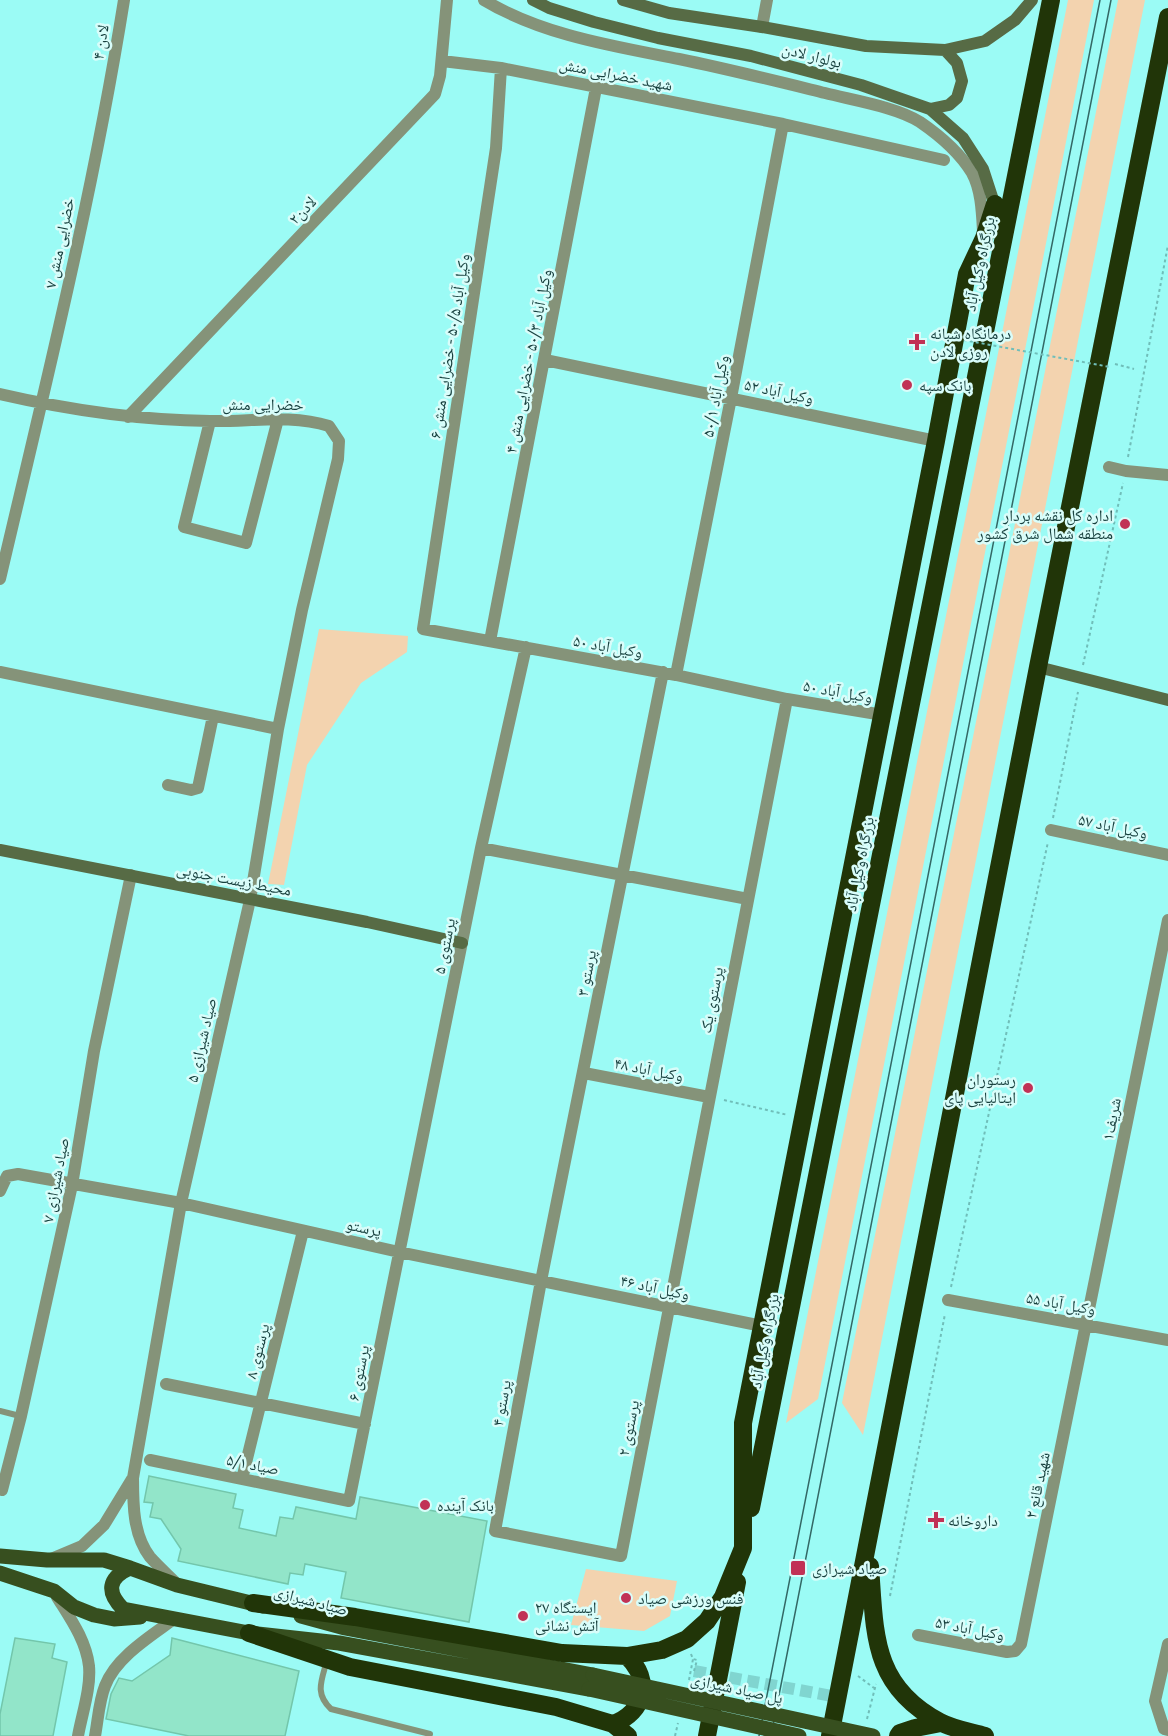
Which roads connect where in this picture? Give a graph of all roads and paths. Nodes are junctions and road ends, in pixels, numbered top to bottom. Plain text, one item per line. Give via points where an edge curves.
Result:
1 (124, 0) edge
2 (447, 0) edge
3 (484, 0) edge
4 (533, 0) edge
5 (623, 0) edge
6 (767, 0) edge
7 (1032, 0) edge
8 (1051, 0) edge
9 (1168, 17) edge
10 (762, 27) junction
11 (945, 50) junction
12 (442, 61) junction
13 (501, 68) junction
14 (596, 88) junction
15 (109, 89) joint
16 (930, 109) junction
17 (783, 124) junction
18 (944, 159) dead end
19 (995, 204) junction
20 (984, 237) junction
21 (1004, 242) junction
22 (1168, 245) edge
23 (961, 336) joint
24 (545, 360) junction
25 (1114, 364) dead end
26 (1110, 366) dead end
27 (1134, 369) dead end
28 (0, 394) edge
29 (731, 398) junction
30 (41, 404) junction
31 (128, 417) junction
32 (278, 419) junction
33 (210, 421) junction
34 (936, 441) junction
35 (1108, 466) dead end
36 (1126, 471) junction
37 (1168, 475) edge
38 (0, 579) edge
39 (302, 610) joint
40 (423, 629) joint
41 (924, 634) junction
42 (490, 641) junction
43 (526, 647) junction
44 (1038, 667) junction
45 (0, 672) edge
46 (663, 672) junction
47 (891, 673) junction
48 (676, 675) junction
49 (1081, 677) junction
50 (787, 699) junction
51 (1168, 699) edge
52 (213, 716) junction
53 (883, 716) junction
54 (278, 729) junction
55 (168, 785) dead end
56 (1051, 830) junction
57 (481, 848) junction
58 (0, 850) edge
59 (1168, 855) edge
60 (131, 875) junction
61 (622, 875) junction
62 (748, 899) junction
63 (250, 900) junction
64 (1168, 920) edge
65 (462, 943) junction
66 (584, 1073) junction
67 (709, 1097) junction
68 (803, 1118) junction
69 (72, 1185) junction
70 (0, 1191) edge
71 (181, 1203) junction
72 (303, 1231) junction
73 (399, 1252) junction
74 (541, 1281) junction
75 (948, 1300) junction
76 (668, 1307) junction
77 (1087, 1325) junction
78 (762, 1326) junction
79 (1168, 1340) edge
80 (166, 1384) dead end
81 (261, 1403) junction
82 (0, 1411) edge
83 (21, 1416) junction
84 (365, 1424) junction
85 (150, 1460) dead end
86 (133, 1478) junction
87 (242, 1479) junction
88 (2, 1490) dead end
89 (349, 1501) joint
90 (868, 1544) junction
91 (743, 1548) junction
92 (0, 1556) edge
93 (621, 1556) joint
94 (47, 1560) junction
95 (130, 1568) junction
96 (0, 1573) edge
97 (177, 1585) junction
98 (54, 1591) junction
99 (888, 1602) dead end
100 (253, 1603) junction
101 (158, 1616) junction
102 (174, 1619) junction
103 (249, 1633) junction
104 (918, 1635) dead end
105 (1168, 1644) edge
106 (1015, 1651) joint
107 (627, 1656) junction
108 (327, 1659) junction
109 (697, 1660) dead end
110 (885, 1667) junction
111 (694, 1671) dead end
112 (859, 1676) dead end
113 (591, 1682) junction
114 (874, 1688) junction
115 (941, 1723) junction
116 (613, 1724) junction
117 (1168, 1730) edge
118 (869, 1731) edge
119 (430, 1734) dead end
120 (78, 1736) edge
121 (95, 1736) edge
122 (628, 1736) edge
123 (707, 1736) edge
124 (800, 1736) edge
125 (830, 1736) edge
126 (898, 1736) edge
127 (985, 1736) edge

1 - 15 street, لادن ۴
2 - 12 street, لادن۲
3 - 20 street via 507,14 555,30 620,48 748,74 888,109 919,121 951,146 972,174 982,209
4 - 16 main road, بولوار لادن via 605,25 751,56 861,85
5 - 10 main road, بولوار لادن via 669,13
6 - 10 street
7 - 11 main road, بولوار لادن via 1015,20 985,41
8 - 21 highway, بزرگراه وکیل آباد
9 - 44 highway
10 - 11 main road, بولوار لادن via 866,46
11 - 16 main road via 957,63 962,81 957,98 949,105
12 - 13 street, شهید خضرایی منش
12 - 31 street, لادن۲ via 435,94
13 - 14 street, شهید خضرایی منش
13 - 40 street, وکیل آباد ۵۰/۵ - خضرایی منش ۶ via 496,148
14 - 17 street, شهید خضرایی منش
14 - 24 street, وکیل آباد ۵۰/۳ - خضرایی منش ۴
15 - 30 street, خضرایی منش ۷
16 - 19 main road, بولوار لادن via 963,138 983,169
17 - 18 street, شهید خضرایی منش
17 - 29 street, وکیل آباد ۵۰/۱
19 - 20 highway
19 - 21 main road, بولوار لادن
20 - 23 street
20 - 34 highway via 967,274
21 - 41 highway, بزرگراه وکیل آباد
22 - 36 path
23 - 26 path, bridge
24 - 29 street, ۵۲ وکیل آباد
24 - 42 street, وکیل آباد ۵۰/۳ - خضرایی منش ۴
25 - 27 path
28 - 30 street, خضرایی منش
29 - 34 street, ۵۲ وکیل آباد
29 - 48 street, وکیل آباد ۵۰/۱
30 - 31 street, خضرایی منش
30 - 38 street, خضرایی منش ۷
31 - 33 street, خضرایی منش
32 - 33 street, خضرایی منش
32 - 33 street via 246,543 184,527
32 - 39 street, خضرایی منش via 309,420 329,426 339,441
34 - 47 highway
35 - 36 street
36 - 37 street
36 - 49 path
39 - 54 street, صیاد شیرازی ۵
40 - 42 street, ۵۰ وکیل آباد
41 - 47 highway
41 - 91 highway, بزرگراه وکیل آباد
42 - 43 street, ۵۰ وکیل آباد
43 - 46 street, ۵۰ وکیل آباد
43 - 57 street, پرستوی ۵
44 - 49 main road
44 - 90 highway
45 - 52 street
46 - 48 street, ۵۰ وکیل آباد
46 - 61 street, پرستو ۳
47 - 53 highway
48 - 50 street, ۵۰ وکیل آباد
49 - 51 main road
49 - 56 path
50 - 53 street, وکیل آباد ۵۰
50 - 62 street, پرستوی یک
52 - 54 street
52 - 55 street via 198,788
53 - 68 highway
54 - 63 street, صیاد شیرازی ۵
56 - 59 street, ۵۷ وکیل آباد
56 - 75 path
57 - 61 street
57 - 65 street, پرستوی ۵
58 - 60 main road, محیط زیست جنوبی
60 - 63 main road, محیط زیست جنوبی
60 - 69 street, صیاد شیرازی ۷ via 94,1051
61 - 62 street
61 - 66 street, پرستو ۳
62 - 67 street, پرستوی یک
63 - 65 main road, محیط زیست جنوبی
63 - 71 street, صیاد شیرازی ۵
64 - 77 street, شریف١
65 - 73 street, پرستوی ۵
66 - 67 street, ۴۸ وکیل آباد
66 - 74 street, پرستو ۳
67 - 68 path
67 - 76 street, پرستوی یک
68 - 78 highway
69 - 70 street, پرستو via 18,1174 8,1176
69 - 71 street, پرستو
69 - 83 street, صیاد شیرازی ۷
71 - 72 street, پرستو
71 - 86 street, صیاد شیرازی ۵
72 - 73 street, پرستو
72 - 81 street, پرستوی ۸
73 - 74 street, پرستو
73 - 84 street, پرستوی ۶
74 - 76 street, ۴۶ وکیل آباد
74 - 93 street, پرستو ۴ via 495,1531
75 - 77 street, ۵۵ وکیل آباد
75 - 99 path
76 - 78 street, ۴۶ وکیل آباد
76 - 93 street, پرستوی ۲
77 - 79 street, ۵۵ وکیل آباد
77 - 106 street, شهید قانع ۲ via 1021,1644
78 - 91 highway via 743,1423
80 - 81 street
81 - 84 street
81 - 87 street, پرستوی ۸
82 - 83 lane
83 - 88 street, صیاد شیرازی ۷
84 - 89 street, پرستوی ۶
85 - 87 street, صیاد ۵/۱
86 - 94 street, صیاد شیرازی ۵ via 104,1525 82,1546
86 - 97 street, صیاد شیرازی ۵ via 138,1532 148,1555
87 - 89 street, صیاد ۵/۱
90 - 110 highway via 875,1634
90 - 125 highway
91 - 107 highway via 723,1597 707,1621 687,1639 662,1650
91 - 123 highway, بزرگراه وکیل آباد
92 - 94 main road, صیاد شیرازی
94 - 95 main road, صیاد شیرازی via 104,1560
95 - 97 main road, صیاد شیرازی
95 - 101 main road via 117,1573 111,1586 113,1599 123,1609
96 - 98 main road
97 - 100 main road, صیاد شیرازی
98 - 101 main road via 94,1616
98 - 120 street via 75,1625 89,1665
100 - 107 highway via 562,1653
100 - 113 main road, صیاد شیرازی via 345,1628
101 - 102 main road, صیاد شیرازی
102 - 103 main road, صیاد شیرازی
102 - 121 street via 126,1656 111,1674
103 - 108 highway
103 - 113 main road, صیاد شیرازی
104 - 106 street, وکیل آباد ۵۳
105 - 117 street via 1155,1701 1164,1729
107 - 116 highway via 639,1671 640,1699 630,1715
108 - 116 highway via 350,1667 556,1707
108 - 119 lane via 320,1693 331,1709
109 - 111 path
110 - 114 path
110 - 115 highway via 899,1692
112 - 114 path
113 - 118 main road, پل صیاد شیرازی, bridge
113 - 124 main road, پل صیاد شیرازی, bridge
114 - 118 path
115 - 126 highway
115 - 127 highway
116 - 122 highway

